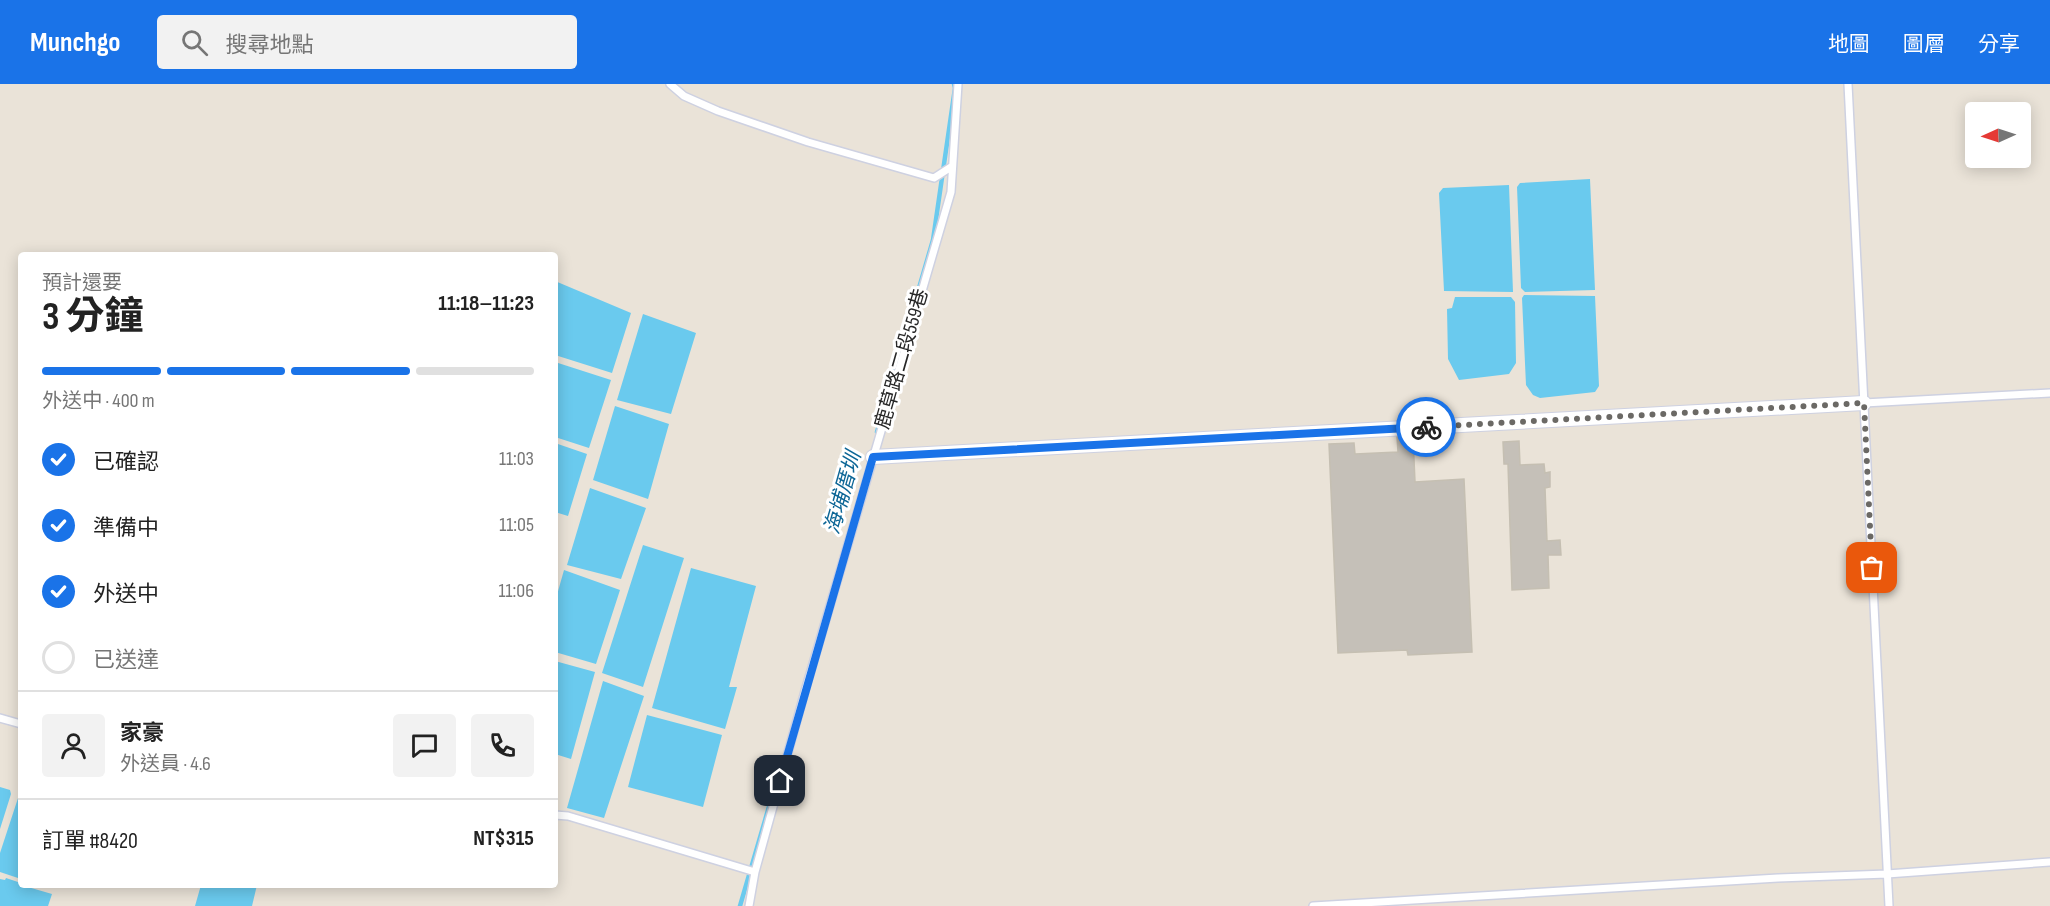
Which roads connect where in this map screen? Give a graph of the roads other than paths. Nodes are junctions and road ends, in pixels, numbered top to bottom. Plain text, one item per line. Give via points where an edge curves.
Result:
1 (670, 84) edge
2 (958, 84) edge
3 (1848, 84) edge
4 (951, 167) junction
5 (2050, 393) edge
6 (1864, 403) junction
7 (873, 457) junction
8 (0, 718) edge
9 (18, 723) edge
10 (558, 814) edge
11 (2050, 862) edge
12 (755, 872) junction
13 (1887, 874) junction
14 (749, 906) edge
15 (1313, 906) edge
16 (1889, 906) edge

1 - 4 lane via 684,96 718,111 891,167 934,178
2 - 4 lane, 鹿草路二段559巷
3 - 6 lane
4 - 7 lane, 鹿草路二段559巷 via 951,192
5 - 6 lane
6 - 7 street
6 - 13 lane
7 - 12 lane, 鹿草路二段559巷
8 - 9 lane
10 - 12 lane
11 - 13 lane
12 - 14 lane, 鹿草路二段559巷
13 - 15 lane
13 - 16 lane

